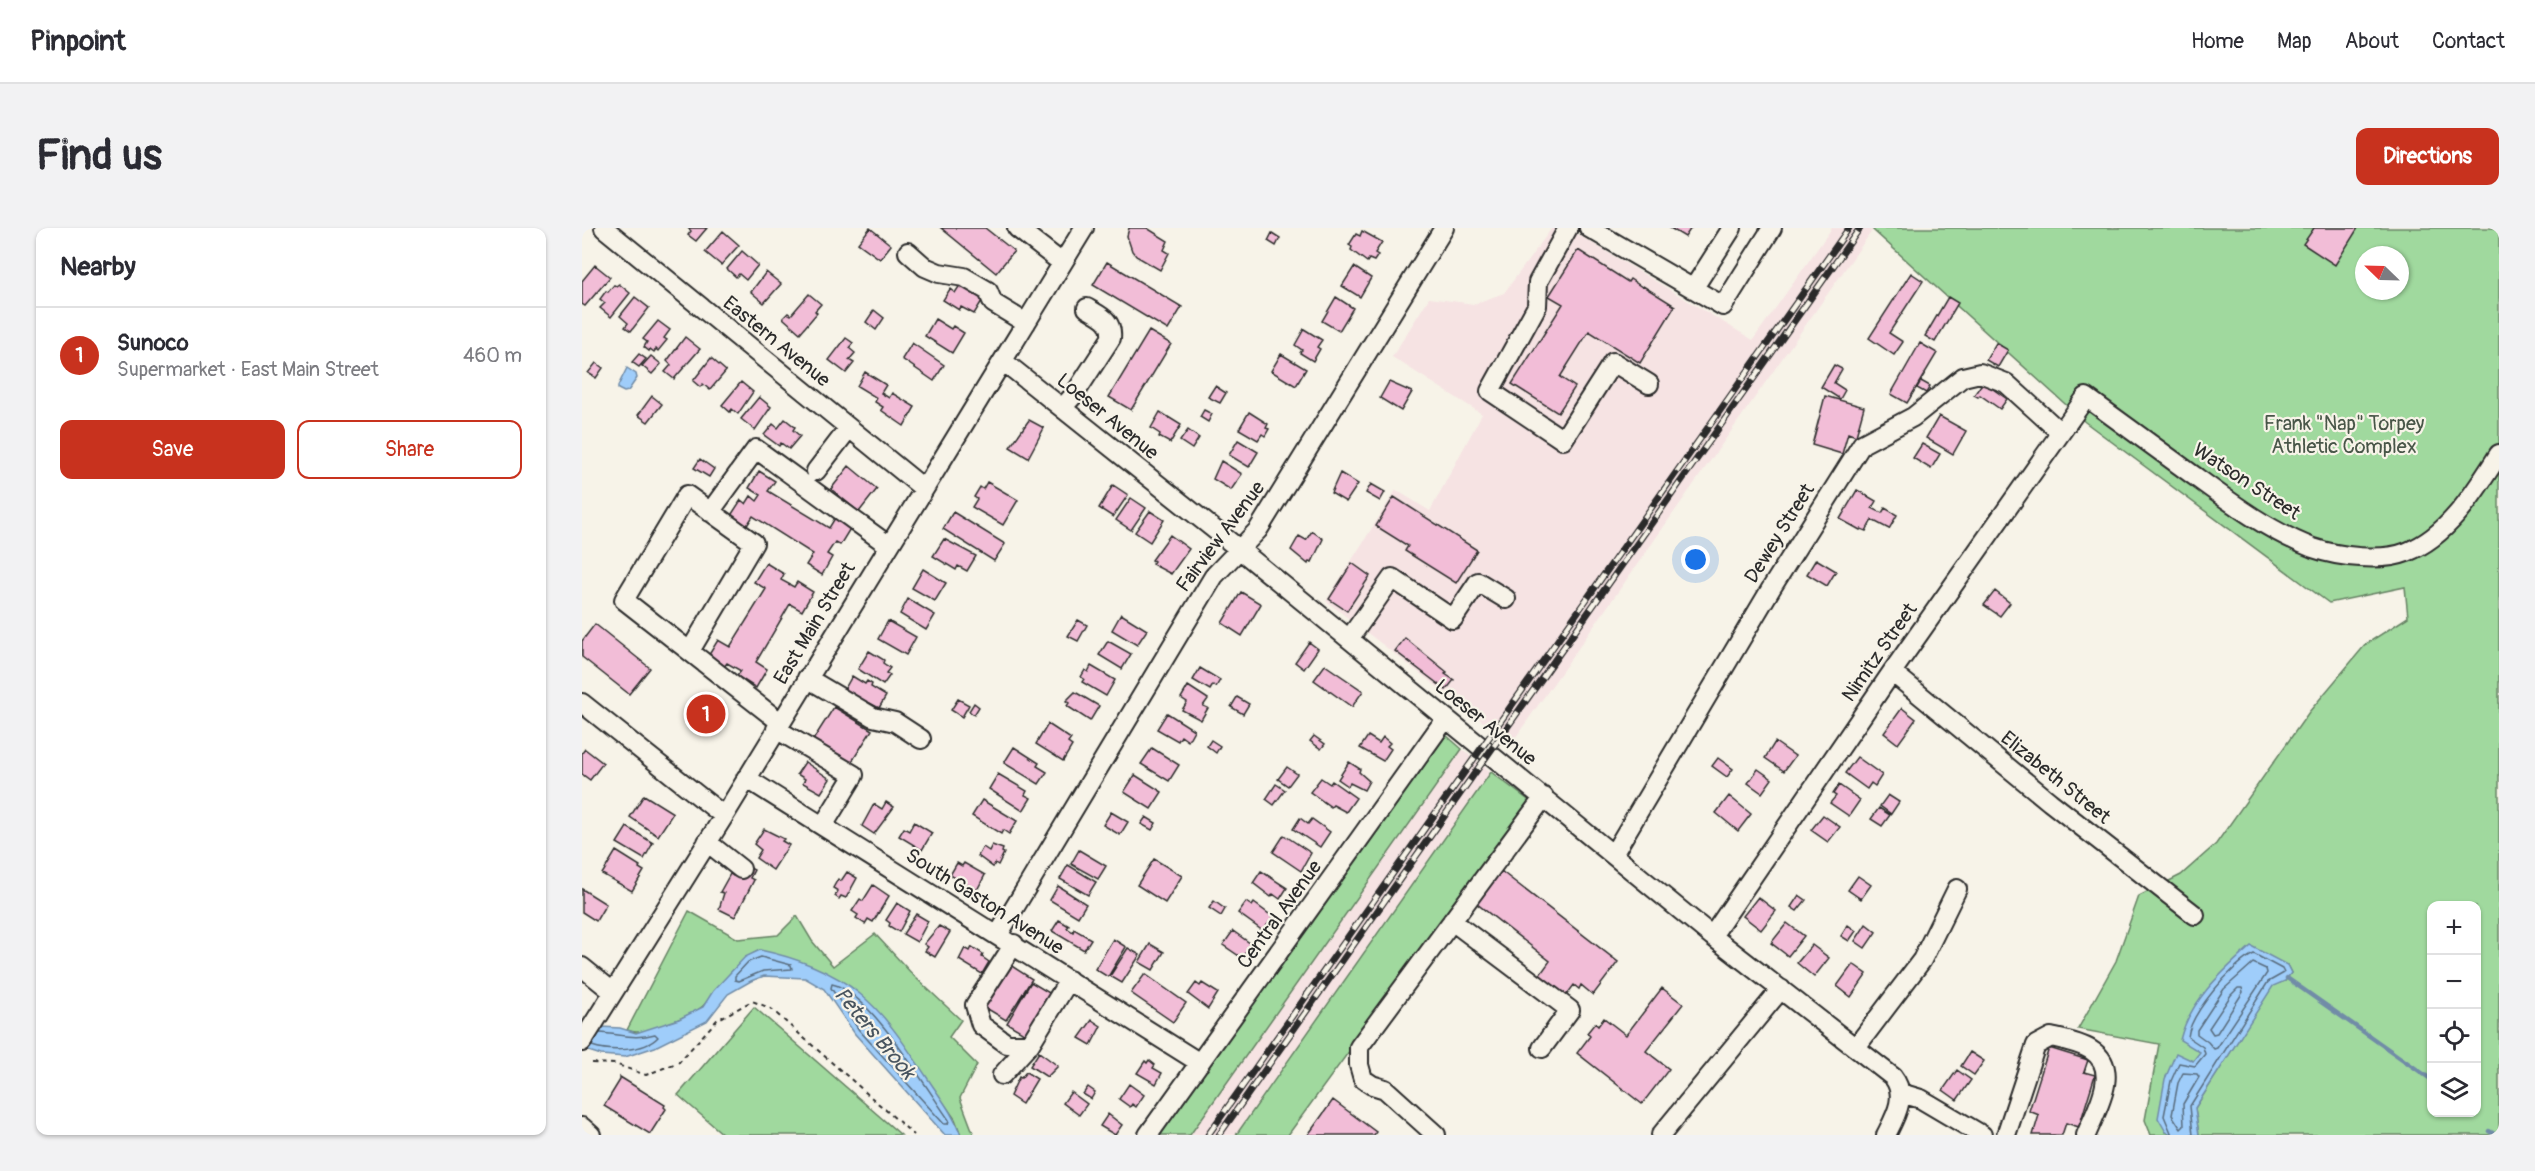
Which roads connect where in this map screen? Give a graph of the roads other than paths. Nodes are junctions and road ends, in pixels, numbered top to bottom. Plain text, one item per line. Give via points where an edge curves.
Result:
1 (603, 228) edge
2 (1017, 228) edge
3 (1084, 228) edge
4 (1444, 228) edge
5 (1568, 228) edge
6 (1732, 228) edge
7 (1772, 228) edge
8 (1599, 230) edge
9 (908, 252) dead end
10 (1062, 263) junction
11 (1693, 289) junction
12 (1087, 308) dead end
13 (1026, 323) junction
14 (1003, 361) junction
15 (1648, 384) dead end
16 (2086, 397) joint
17 (1062, 408) junction
18 (849, 428) junction
19 (2060, 432) junction
20 (2499, 454) edge
21 (816, 471) dead end
22 (923, 488) junction
23 (711, 512) junction
24 (888, 545) junction
25 (1239, 549) junction
26 (1506, 599) dead end
27 (1349, 639) junction
28 (690, 651) junction
29 (1892, 672) junction
30 (807, 678) junction
31 (582, 704) edge
32 (1446, 718) junction
33 (778, 725) junction
34 (921, 739) dead end
35 (746, 778) junction
36 (1544, 797) junction
37 (724, 816) junction
38 (823, 826) junction
39 (707, 842) junction
40 (1614, 853) junction
41 (741, 869) dead end
42 (1957, 889) dead end
43 (2195, 915) dead end
44 (1452, 921) junction
45 (1712, 936) junction
46 (1006, 940) junction
47 (582, 967) edge
48 (1069, 980) junction
49 (1781, 989) junction
50 (613, 992) junction
51 (582, 1042) edge
52 (1030, 1044) junction
53 (1856, 1047) junction
54 (1542, 1048) dead end
55 (1200, 1063) junction
56 (1002, 1076) dead end
57 (1901, 1093) junction
58 (582, 1127) edge
59 (591, 1135) edge
60 (1148, 1135) edge
61 (1436, 1135) edge
62 (1661, 1135) edge
63 (1886, 1135) edge
64 (1982, 1135) edge
65 (2006, 1135) edge
66 (2086, 1135) edge

1 - 18 street, Eastern Avenue
2 - 10 street
3 - 10 street, East Main Street
4 - 25 street, Fairview Avenue via 1258,530
5 - 15 street via 1538,282 1537,306 1490,392 1563,440 1613,362
6 - 11 street
7 - 11 street via 1723,306
8 - 11 street
9 - 13 street via 925,267 964,277 988,291 993,303
10 - 13 street, East Main Street
12 - 17 street via 1108,320 1111,338
13 - 14 street, East Main Street
14 - 17 street, Loeser Avenue
14 - 22 street, East Main Street
16 - 19 street, Nimitz Street
16 - 20 street, Watson Street via 2258,520 2314,548 2356,556 2384,558 2407,552 2435,537 2475,491
17 - 25 street, Loeser Avenue
18 - 21 street
18 - 22 street, Eastern Avenue
19 - 29 street, Nimitz Street
19 - 40 street, Dewey Street via 2006,384 1980,373 1963,377 1913,417 1862,444
22 - 24 street, East Main Street
23 - 24 street via 756,449
23 - 28 street via 754,543
23 - 28 street via 687,495 624,600
24 - 30 street, East Main Street
25 - 27 street, Loeser Avenue
25 - 46 street, Fairview Avenue via 1214,576
26 - 27 street via 1478,582 1453,619 1392,578
27 - 32 street, Loeser Avenue
28 - 33 street
29 - 43 street, Elizabeth Street
29 - 45 street, Nimitz Street
30 - 33 street, East Main Street
30 - 34 street via 873,717 895,722
31 - 37 street
32 - 36 street, Loeser Avenue
32 - 55 street, Central Avenue
33 - 35 street, East Main Street
33 - 38 street via 854,776
35 - 37 street, East Main Street
35 - 38 street, South Gaston Avenue
36 - 40 street, Loeser Avenue
36 - 44 street
37 - 39 street, East Main Street
38 - 46 street, South Gaston Avenue
39 - 41 street
39 - 50 street, East Main Street
40 - 45 street, Loeser Avenue
42 - 53 street via 1922,960
44 - 54 street via 1570,1010
44 - 61 street via 1359,1047 1363,1078 1384,1089
45 - 49 street, Loeser Avenue
46 - 48 street, South Gaston Avenue
46 - 52 street, Fairview Avenue via 975,1005 981,1025 1007,1044
47 - 50 street
48 - 52 street
48 - 55 street, South Gaston Avenue
49 - 53 street, Loeser Avenue
49 - 62 street
50 - 51 street, East Main Street
52 - 56 street
53 - 57 street, Loeser Avenue via 1893,1077
55 - 60 street, Central Avenue
57 - 63 street via 1897,1114
57 - 64 street via 1921,1098
58 - 59 street
65 - 66 street via 2036,1045 2051,1036 2090,1048 2104,1064 2107,1078

